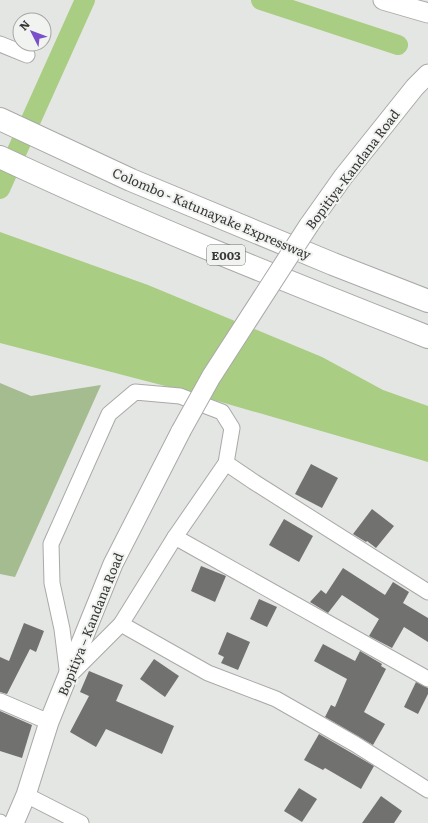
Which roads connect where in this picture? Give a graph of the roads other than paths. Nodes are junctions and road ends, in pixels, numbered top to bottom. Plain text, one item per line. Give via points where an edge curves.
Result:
1 (383, 0) edge
2 (428, 13) edge
3 (0, 44) edge
4 (27, 56) dead end
5 (428, 74) edge
6 (7, 122) edge
7 (0, 156) edge
8 (428, 301) edge
9 (428, 337) edge
10 (181, 431) joint
11 (226, 463) junction
12 (174, 537) junction
13 (428, 592) edge
14 (121, 624) junction
15 (68, 677) junction
16 (428, 679) edge
17 (0, 701) edge
18 (49, 722) junction
19 (428, 790) edge
20 (26, 795) junction
21 (14, 823) edge
22 (81, 823) edge

1 - 2 street
3 - 4 street
5 - 10 street, Bopitiya-Kandana Road, bridge via 343,177 309,225 211,377
6 - 8 highway, Colombo - Katunayake Expressway / E003 via 131,180
7 - 9 highway, E003 via 214,250
10 - 15 street, Bopitiya – Kandana Road via 113,564
11 - 12 street
11 - 13 street
11 - 15 street via 232,428 222,412 180,396 135,392 109,414 51,544 52,583 62,629
12 - 14 street
12 - 16 street
14 - 15 street
14 - 19 street via 208,673 276,699
15 - 18 street, Bopitiya – Kandana Road
17 - 18 street
18 - 20 street, Bopitiya – Kandana Road
20 - 21 street, Bopitiya – Kandana Road
20 - 22 street

